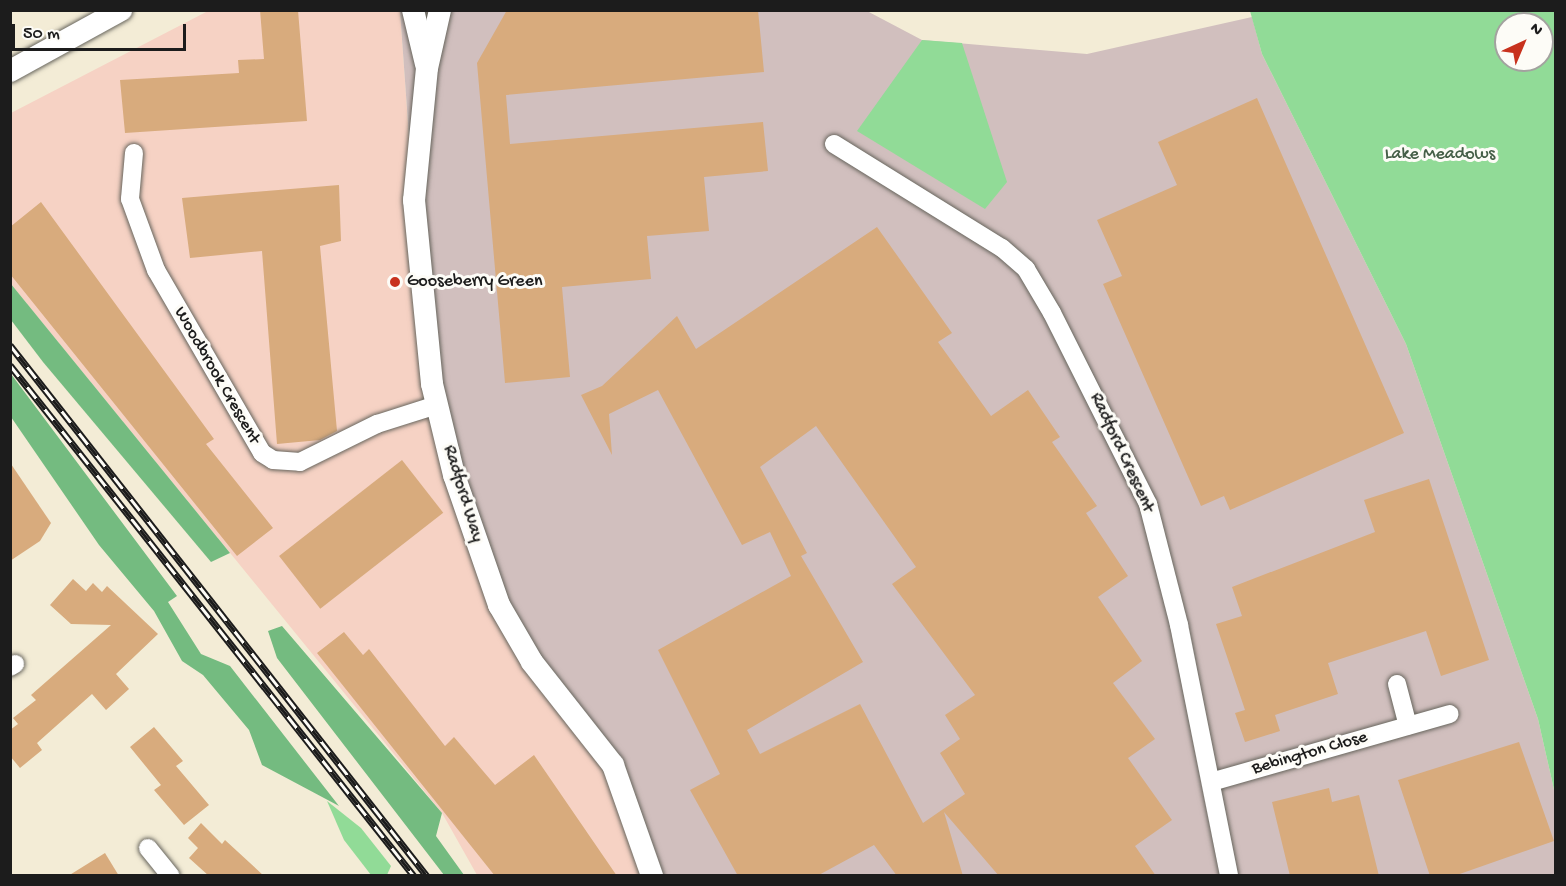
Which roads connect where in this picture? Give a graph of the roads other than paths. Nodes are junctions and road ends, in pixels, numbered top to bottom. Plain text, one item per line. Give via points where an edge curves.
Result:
1 (121, 10) edge
2 (413, 10) edge
3 (440, 10) edge
4 (427, 68) junction
5 (10, 71) edge
6 (834, 144) dead end
7 (134, 153) dead end
8 (437, 405) junction
9 (1397, 684) dead end
10 (1450, 714) dead end
11 (1408, 726) junction
12 (1211, 782) junction
13 (147, 849) dead end
14 (171, 876) edge
15 (652, 876) edge
16 (1229, 876) edge

1 - 5 street
2 - 4 street, Radford Way
3 - 4 street, Radford Way
4 - 8 street, Radford Way via 414,200
6 - 12 street, Radford Crescent via 1002,248 1026,269 1052,313 1148,504
7 - 8 street, Woodbrook Crescent via 130,199 156,270 262,453 273,460 300,462 377,424
8 - 15 street, Radford Way via 454,475 499,605 532,662 613,765
9 - 11 street
10 - 11 street, Bebington Close
11 - 12 street, Bebington Close
12 - 16 street, Radford Crescent
13 - 14 street

